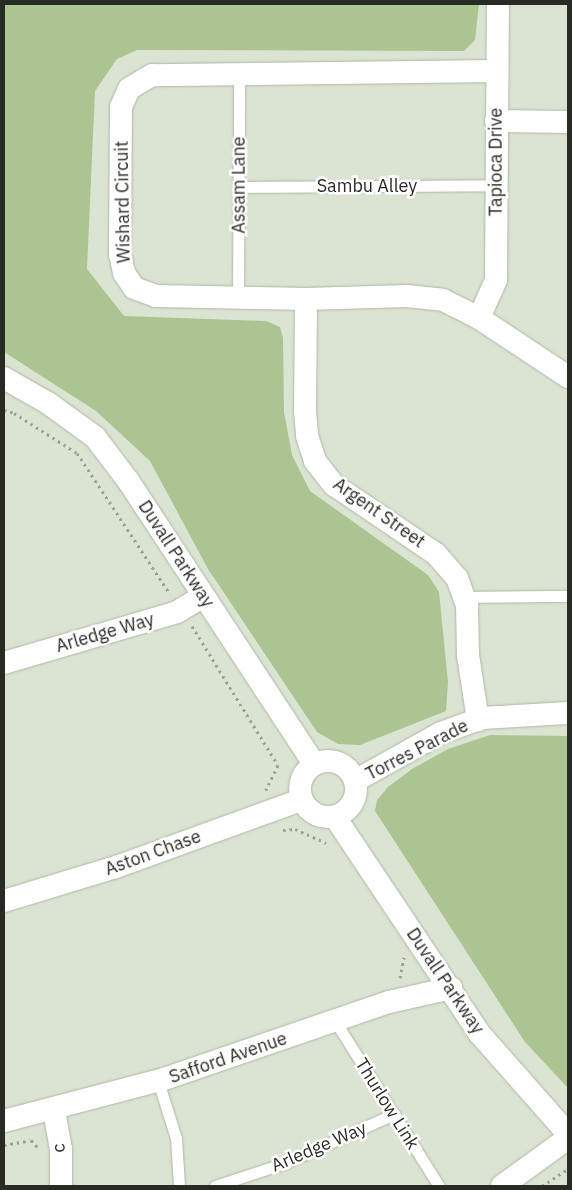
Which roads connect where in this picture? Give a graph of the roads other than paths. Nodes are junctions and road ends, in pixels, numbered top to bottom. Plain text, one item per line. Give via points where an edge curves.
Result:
1 (498, 4) edge
2 (496, 71) junction
3 (240, 73) junction
4 (496, 121) junction
5 (568, 122) edge
6 (495, 185) junction
7 (239, 187) junction
8 (238, 297) junction
9 (306, 299) junction
10 (479, 318) junction
11 (568, 377) edge
12 (4, 378) edge
13 (204, 596) junction
14 (568, 596) edge
15 (464, 597) junction
16 (4, 664) edge
17 (568, 713) edge
18 (478, 720) junction
19 (314, 764) junction
20 (355, 781) junction
21 (301, 800) junction
22 (335, 817) junction
23 (4, 901) edge
24 (451, 988) junction
25 (335, 1021) junction
26 (158, 1081) junction
27 (54, 1110) junction
28 (394, 1114) junction
29 (4, 1121) edge
30 (568, 1134) edge
31 (568, 1138) edge
32 (515, 1183) edge
33 (61, 1186) edge
34 (179, 1186) edge
35 (215, 1186) edge
36 (439, 1186) edge

1 - 2 street, Tapioca Drive
2 - 3 street, Wishard Circuit
2 - 4 street, Tapioca Drive
3 - 7 lane, Assam Lane
3 - 8 street, Wishard Circuit via 152,75 129,89 121,108 120,254 124,273 134,288 156,296
4 - 5 street
4 - 6 street, Tapioca Drive
6 - 7 lane, Sambu Alley
6 - 10 street, Tapioca Drive via 496,280
7 - 8 lane, Assam Lane
8 - 9 street, Wishard Circuit
9 - 10 street, Wishard Circuit via 406,296 443,300
9 - 15 street, Argent Street via 305,411 307,436 315,461 334,485 436,554 457,578
10 - 11 street, Wishard Circuit
12 - 13 street, Duvall Parkway via 48,403 95,437 129,482
13 - 16 street, Arledge Way via 181,610
13 - 19 street, Duvall Parkway
14 - 15 lane
15 - 18 street, Argent Street
17 - 18 street, Torres Parade via 529,713
18 - 20 street, Torres Parade via 442,734
19 - 20 street via 338,762 348,769
19 - 21 street via 301,779
20 - 22 street via 355,799 348,809
21 - 22 street via 318,816
21 - 23 street, Aston Chase via 116,867
22 - 24 street, Duvall Parkway
24 - 25 street, Safford Avenue via 389,1002
24 - 30 street, Duvall Parkway via 479,1033
25 - 26 street, Safford Avenue
25 - 28 lane, Thurlow Link
26 - 27 street, Safford Avenue
26 - 34 lane via 176,1138
27 - 29 street, Safford Avenue
27 - 33 street, c via 61,1149
28 - 35 lane, Arledge Way via 302,1156
28 - 36 lane, Thurlow Link
31 - 32 street

